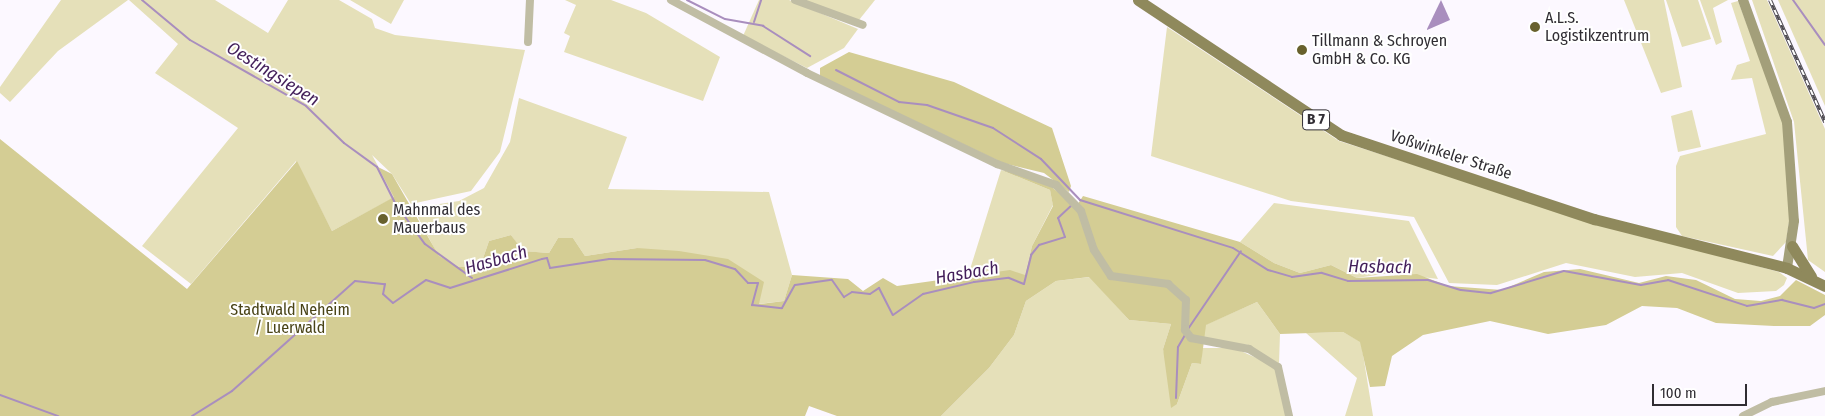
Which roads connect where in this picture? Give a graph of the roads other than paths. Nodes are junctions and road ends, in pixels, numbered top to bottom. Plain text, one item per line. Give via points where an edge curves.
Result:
1 (530, 0) edge
2 (671, 0) edge
3 (795, 0) edge
4 (1138, 0) edge
5 (1743, 0) edge
6 (863, 25) dead end
7 (528, 42) dead end
8 (1792, 246) junction
9 (1787, 268) junction
10 (1812, 279) junction
11 (1825, 286) edge
12 (1825, 391) edge
13 (1289, 416) edge
14 (1743, 416) edge

1 - 7 street
2 - 13 street via 807,73 997,164 1041,177 1078,206 1098,260 1117,279 1157,280 1180,291 1186,300 1185,330 1194,341 1241,346 1273,362 1283,375
3 - 6 street
4 - 9 main road, Voßwinkeler Straße / B 7 via 1341,135 1594,219
5 - 8 main road via 1787,122
8 - 9 main road
8 - 10 main road
9 - 10 main road, B 7
10 - 11 main road, B 7
12 - 14 street via 1772,402

